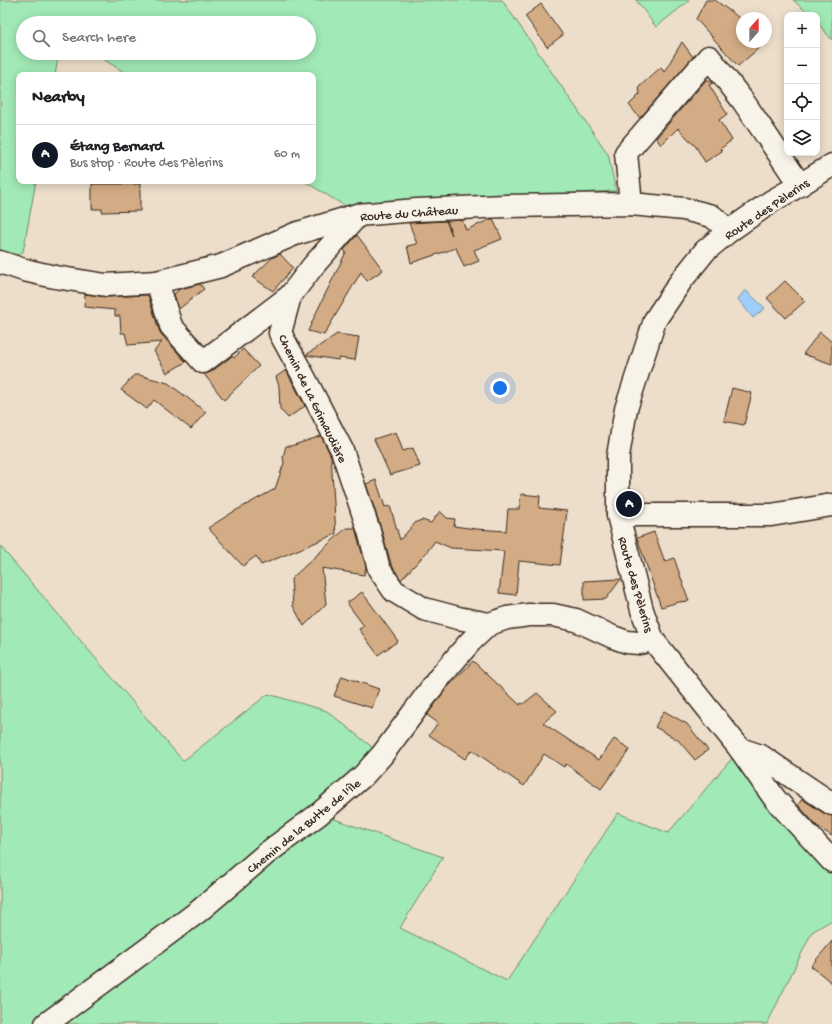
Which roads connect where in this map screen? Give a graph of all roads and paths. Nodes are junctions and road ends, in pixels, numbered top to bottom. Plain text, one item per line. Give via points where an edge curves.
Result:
1 (832, 165) edge
2 (800, 185) junction
3 (631, 204) junction
4 (357, 215) junction
5 (730, 231) junction
6 (0, 262) edge
7 (157, 282) junction
8 (290, 296) junction
9 (832, 505) edge
10 (618, 515) junction
11 (490, 624) junction
12 (653, 640) junction
13 (740, 749) junction
14 (832, 804) edge
15 (832, 861) edge
16 (46, 1024) edge

1 - 2 street, Route des Pèlerins
2 - 3 street via 709,56 626,153
2 - 5 street, Route des Pèlerins via 772,200
3 - 4 street, Route du Château via 489,207
3 - 5 street, Route du Château via 684,209 712,216
4 - 7 street, Route du Château via 295,234 222,266
4 - 8 street, Chemin de La Grimaudière
5 - 10 street, Route des Pèlerins via 705,251 655,320 626,409 618,456
6 - 7 street, Route du Château via 24,270 106,285
7 - 8 street via 171,326 203,362
8 - 11 street, Chemin de La Grimaudière via 280,333 342,450 370,531 379,570 394,591 424,609
9 - 10 street via 771,515
10 - 12 street, Route des Pèlerins via 642,610
11 - 12 street, Chemin de la Butte de l'Île via 507,618 553,615 576,620 626,642 639,644
11 - 16 street, Chemin de la Butte de l'Île via 470,642 439,678 382,755 363,776 199,911
12 - 13 street, Route des Pèlerins
13 - 14 street via 761,756
13 - 15 street, Route des Pèlerins via 775,799

